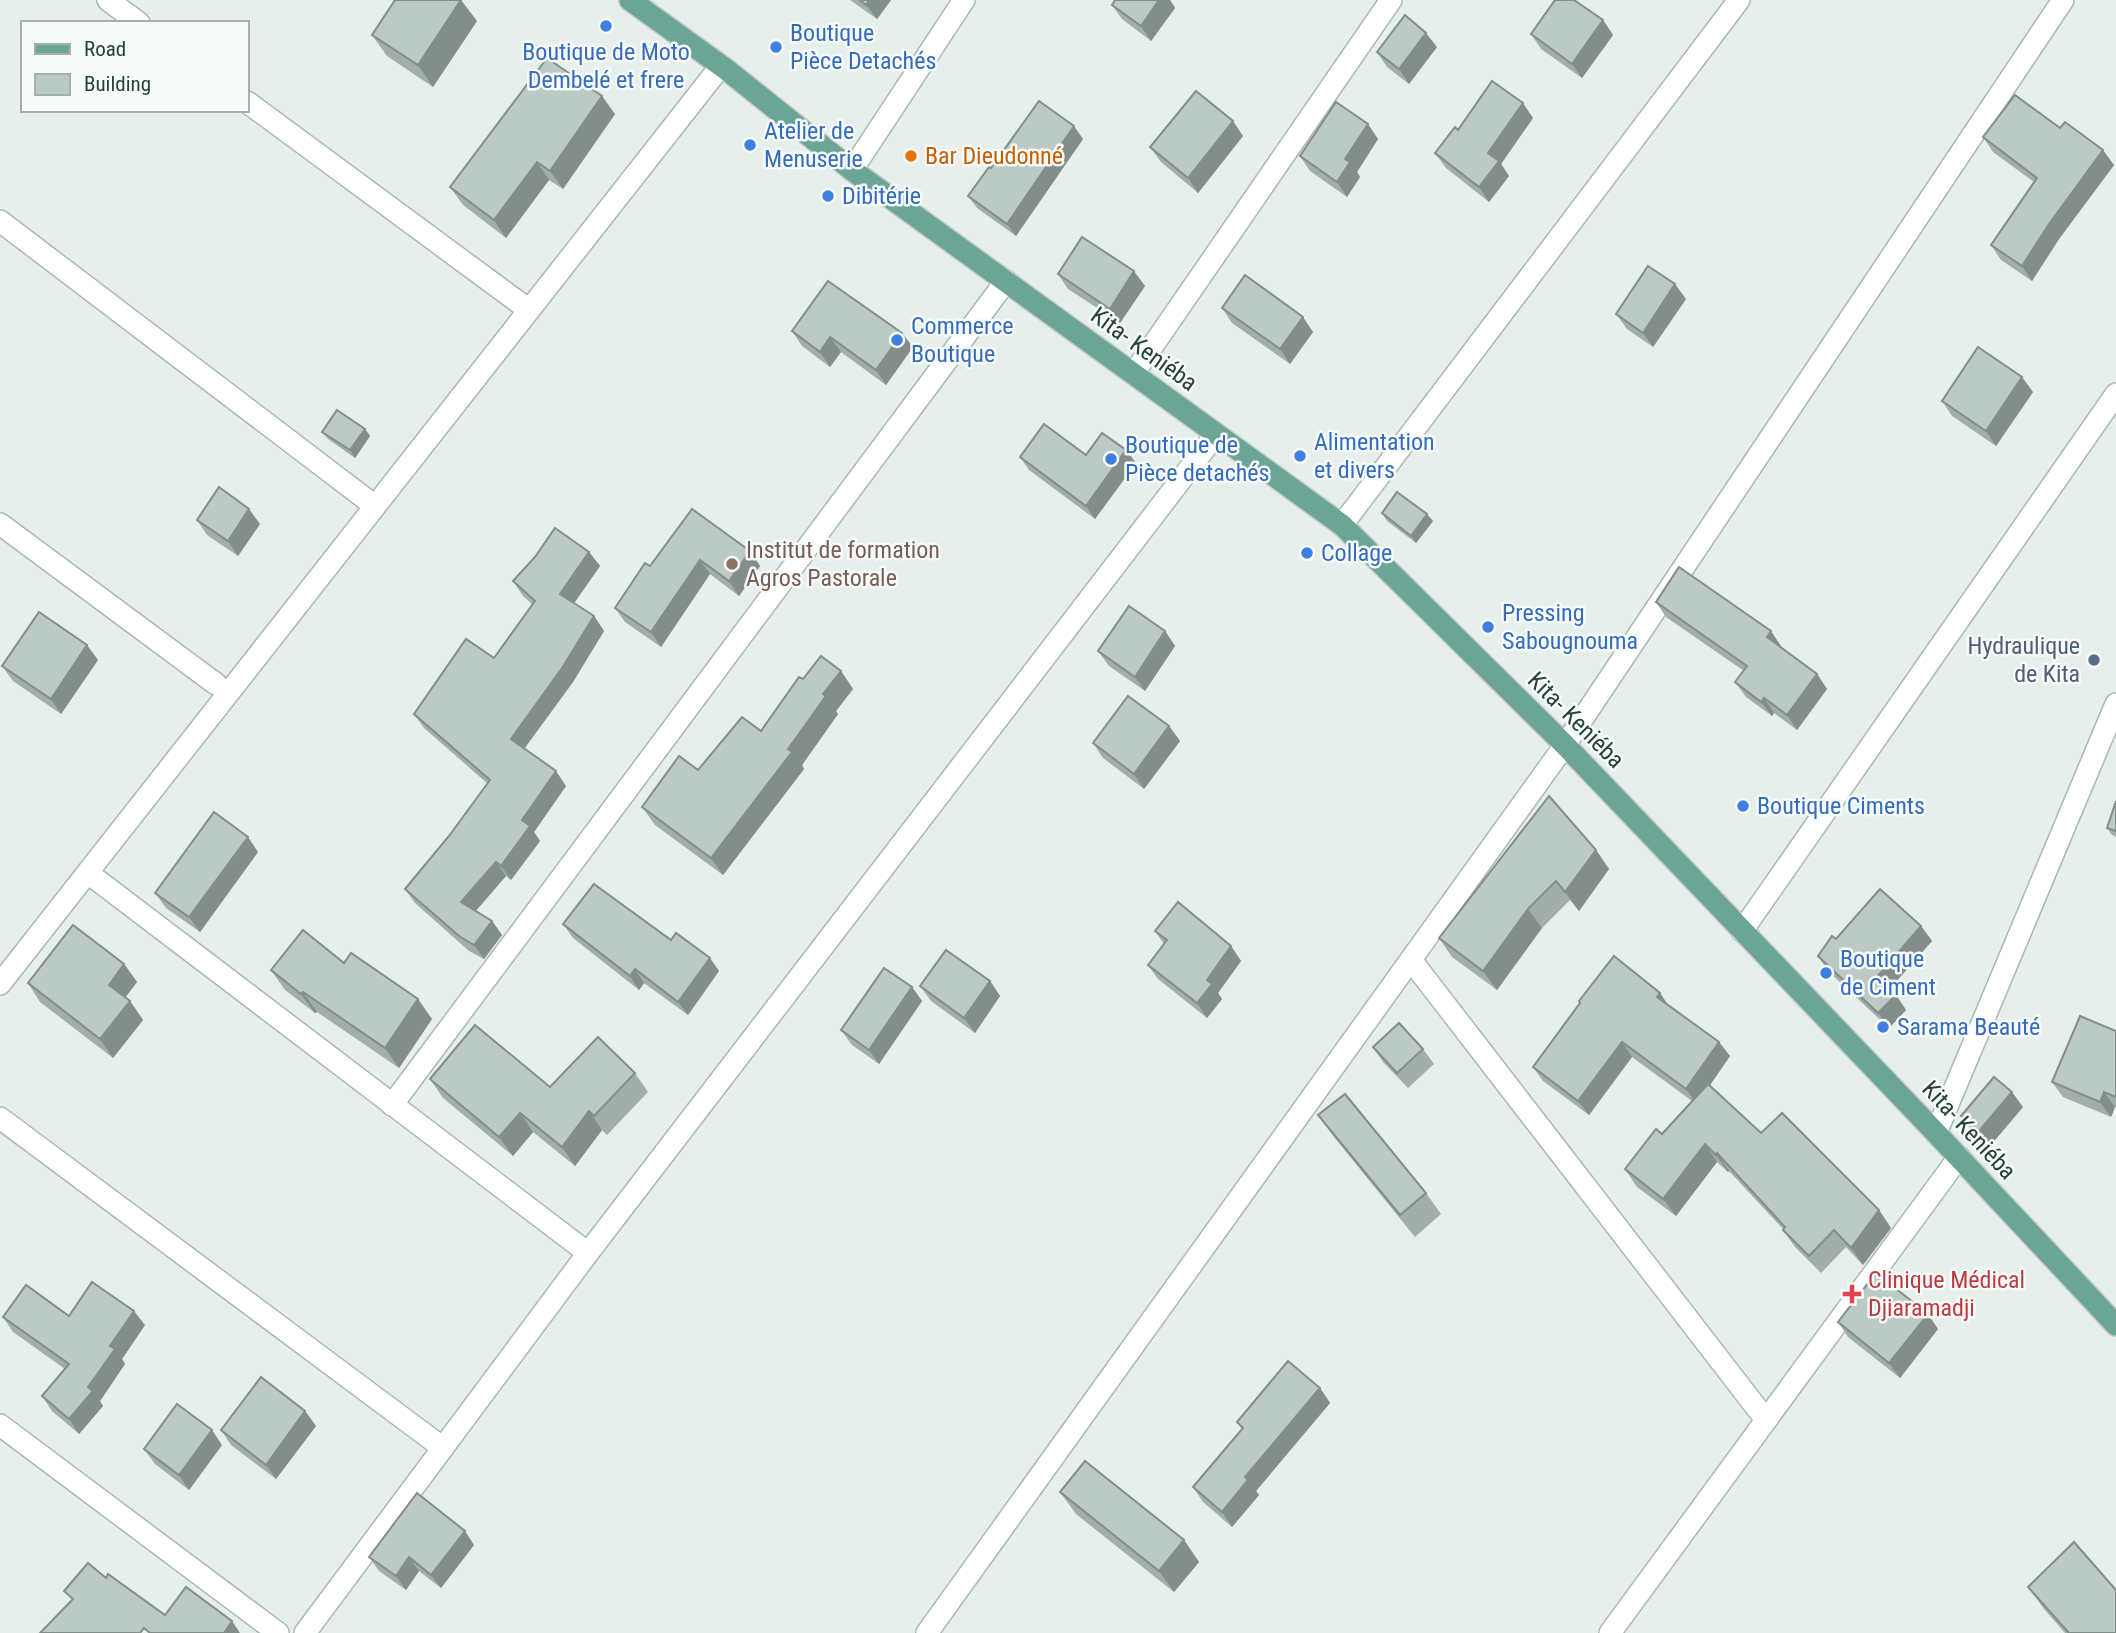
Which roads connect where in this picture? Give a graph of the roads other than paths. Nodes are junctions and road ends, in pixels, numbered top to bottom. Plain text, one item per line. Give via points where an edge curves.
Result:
1 (108, 0) edge
2 (630, 0) edge
3 (964, 0) edge
4 (1391, 0) edge
5 (1739, 0) edge
6 (2063, 0) edge
7 (136, 21) edge
8 (720, 67) junction
9 (248, 103) edge
10 (852, 170) junction
11 (0, 221) edge
12 (1006, 281) junction
13 (529, 310) junction
14 (1134, 373) junction
15 (2116, 394) edge
16 (1216, 434) junction
17 (375, 506) junction
18 (0, 524) edge
19 (1342, 525) junction
20 (216, 684) dead end
21 (2116, 704) edge
22 (1565, 745) junction
23 (88, 873) junction
24 (1742, 931) junction
25 (1411, 960) junction
26 (0, 984) edge
27 (392, 1105) junction
28 (0, 1118) edge
29 (1937, 1133) junction
30 (1959, 1157) junction
31 (588, 1253) junction
32 (2116, 1325) edge
33 (1766, 1420) junction
34 (0, 1425) edge
35 (443, 1448) junction
36 (278, 1633) edge
37 (304, 1633) edge
38 (927, 1633) edge
39 (1610, 1633) edge

1 - 7 street
2 - 8 main road, Kita- Keniéba
3 - 10 street
4 - 14 street
5 - 19 street
6 - 22 street
8 - 10 main road, Kita- Keniéba
8 - 13 street
9 - 13 street
10 - 12 main road, Kita- Keniéba
11 - 17 street
12 - 14 main road, Kita- Keniéba
12 - 27 street
13 - 17 street
14 - 16 main road, Kita- Keniéba
15 - 24 street
16 - 19 main road, Kita- Keniéba
16 - 31 street
17 - 23 street
18 - 20 street
19 - 22 main road, Kita- Keniéba
21 - 29 street
22 - 24 main road, Kita- Keniéba
22 - 25 street
23 - 26 street
23 - 27 street
24 - 29 main road, Kita- Keniéba
25 - 33 street
25 - 38 street
27 - 31 street
28 - 35 street
29 - 30 main road, Kita- Keniéba
30 - 32 main road, Kita- Keniéba
30 - 33 street
31 - 35 street
33 - 39 street
34 - 36 street
35 - 37 street

